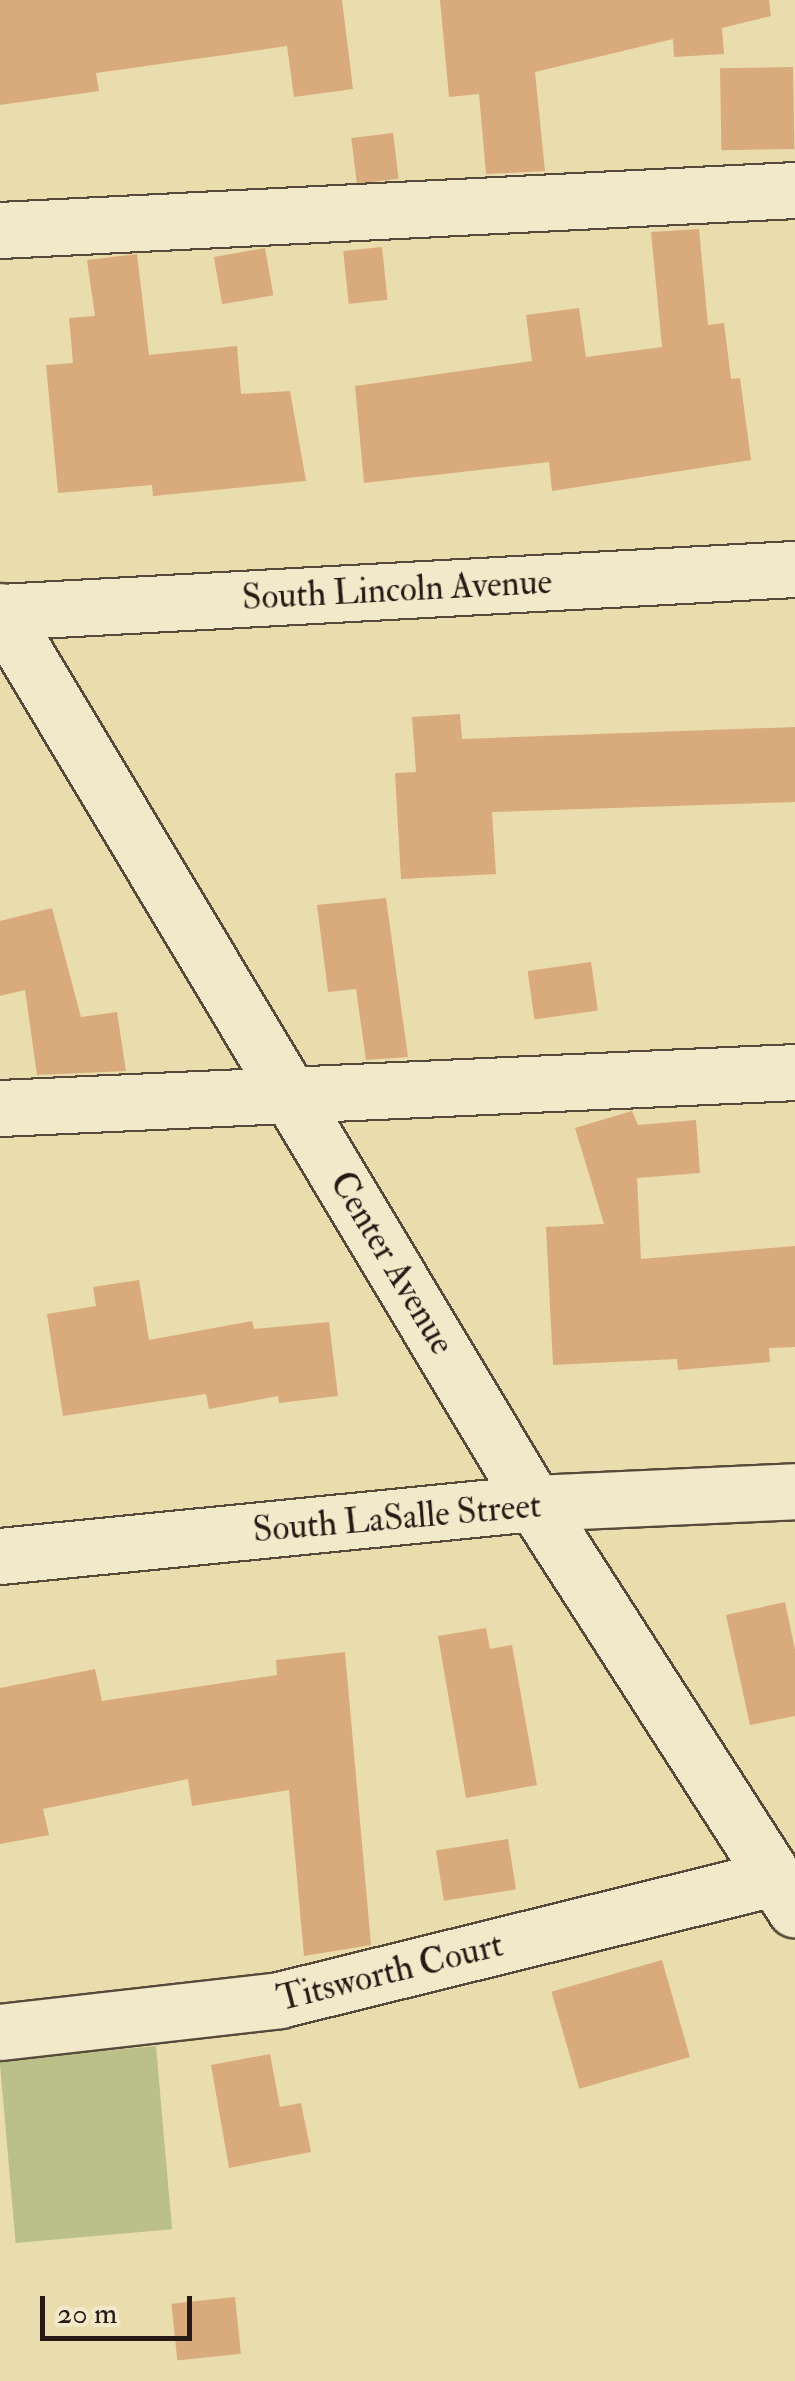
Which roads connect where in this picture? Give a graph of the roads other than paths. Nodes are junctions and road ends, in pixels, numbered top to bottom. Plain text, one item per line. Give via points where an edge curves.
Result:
1 (795, 190) edge
2 (0, 230) edge
3 (795, 569) edge
4 (0, 612) edge
5 (795, 1072) edge
6 (293, 1095) junction
7 (0, 1108) edge
8 (795, 1491) edge
9 (534, 1503) junction
10 (0, 1556) edge
11 (784, 1893) edge
12 (0, 2032) edge

1 - 2 street
3 - 4 street, South Lincoln Avenue
4 - 6 street, Center Avenue
5 - 6 street
6 - 7 street
6 - 9 street, Center Avenue
8 - 9 street, South LaSalle Street
9 - 10 street, South LaSalle Street
9 - 11 street, Center Avenue
11 - 12 street, Titsworth Court via 279,2000

